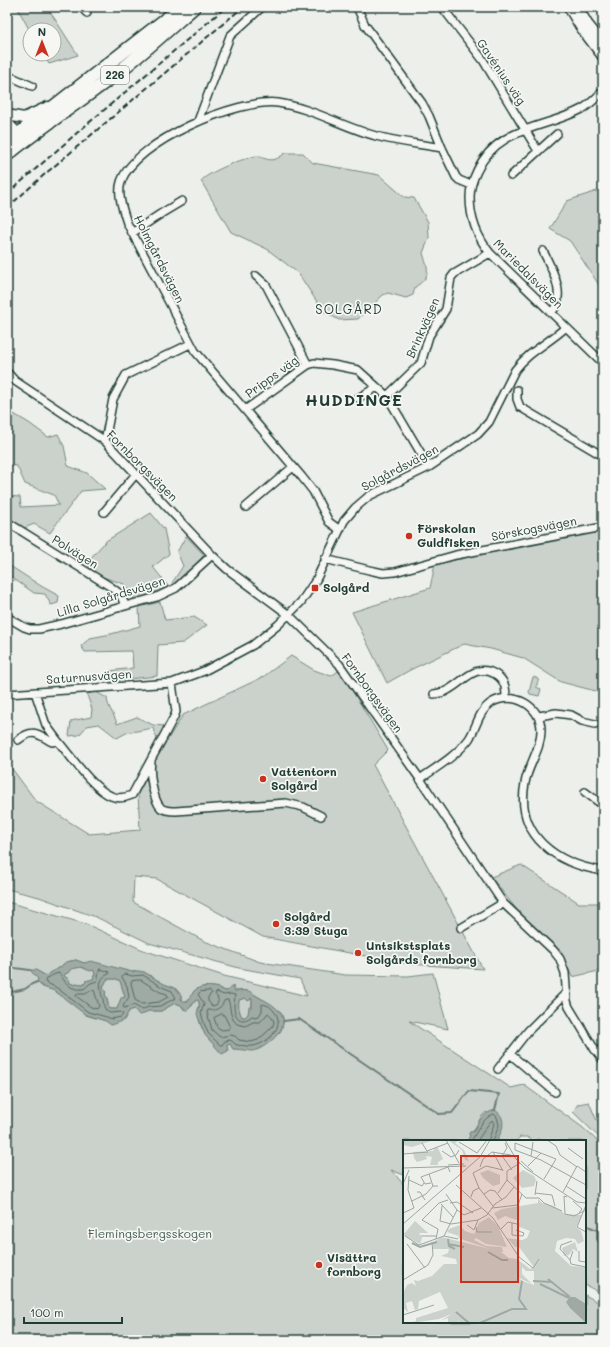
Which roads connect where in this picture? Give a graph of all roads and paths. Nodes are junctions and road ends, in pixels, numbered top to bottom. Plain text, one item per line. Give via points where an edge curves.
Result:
1 (180, 7) edge
2 (194, 7) edge
3 (262, 7) edge
4 (357, 7) edge
5 (442, 7) edge
6 (569, 7) edge
7 (577, 7) edge
8 (603, 44) edge
9 (603, 56) edge
10 (7, 77) edge
11 (32, 86) dead end
12 (603, 91) edge
13 (59, 101) junction
14 (7, 115) edge
15 (198, 121) junction
16 (7, 123) edge
17 (525, 130) junction
18 (18, 134) junction
19 (557, 134) dead end
20 (30, 136) junction
21 (7, 143) edge
22 (442, 148) junction
23 (538, 151) junction
24 (7, 155) edge
25 (511, 176) dead end
26 (471, 185) junction
27 (182, 201) dead end
28 (132, 233) junction
29 (543, 251) dead end
30 (490, 253) junction
31 (256, 276) dead end
32 (551, 313) junction
33 (566, 327) junction
34 (190, 344) junction
35 (603, 363) edge
36 (308, 365) junction
37 (7, 372) edge
38 (377, 387) junction
39 (517, 390) dead end
40 (387, 396) junction
41 (358, 398) dead end
42 (245, 410) junction
43 (105, 441) junction
44 (603, 456) edge
45 (293, 467) junction
46 (430, 467) junction
47 (136, 474) junction
48 (246, 508) dead end
49 (104, 512) dead end
50 (7, 522) edge
51 (603, 527) edge
52 (340, 530) junction
53 (212, 555) junction
54 (326, 559) junction
55 (125, 605) junction
56 (289, 615) junction
57 (7, 617) edge
58 (172, 683) junction
59 (35, 692) junction
60 (7, 694) edge
61 (434, 694) dead end
62 (506, 698) junction
63 (538, 716) junction
64 (595, 724) dead end
65 (18, 740) dead end
66 (56, 740) junction
67 (151, 760) junction
68 (420, 779) junction
69 (585, 792) dead end
70 (603, 803) edge
71 (322, 816) dead end
72 (603, 871) edge
73 (503, 903) junction
74 (461, 928) dead end
75 (567, 992) junction
76 (510, 1054) junction
77 (603, 1060) edge
78 (498, 1069) dead end
79 (555, 1092) dead end

1 - 13 main road, 226
2 - 20 main road, 226 via 116,73
3 - 15 street via 230,36
4 - 22 street via 365,25 422,103
5 - 17 street, Gavénius väg via 483,60
6 - 9 main road via 581,28
7 - 8 main road
10 - 11 street
12 - 17 street, Mariedalsvägen via 578,111
13 - 14 main road via 24,118
13 - 18 main road, 226
15 - 22 street, Holmgårdsvägen via 249,105 279,103 376,136
15 - 28 street, Holmgårdsvägen via 150,148 124,174 120,195 124,215
16 - 18 main road
17 - 23 street, Gavénius väg
17 - 26 street, Mariedalsvägen via 507,137 492,149 479,165
18 - 20 main road
18 - 21 main road, 226
19 - 23 street
20 - 24 main road, 226
22 - 26 street via 456,177
23 - 25 street
26 - 30 street, Mariedalsvägen via 472,218 480,239
27 - 28 street
28 - 34 street, Holmgårdsvägen
29 - 32 street via 556,278 558,289 556,308
30 - 32 street, Mariedalsvägen
30 - 40 street, Brinkvägen via 451,278 446,309 429,336 421,363
31 - 36 street via 266,285
32 - 33 street, Mariedalsvägen
33 - 35 street, Mariedalsvägen
33 - 46 street, Solgårdsvägen via 520,364 507,384 489,422 478,434
34 - 42 street, Holmgårdsvägen
34 - 43 street via 126,374 113,398
36 - 38 street, Pripps väg via 314,363 358,370
36 - 42 street, Pripps väg
37 - 43 street, Fornborgsvägen via 15,381
38 - 40 street, Pripps väg
38 - 41 street
39 - 44 street via 520,407
40 - 46 street, Pripps väg
42 - 45 street, Holmgårdsvägen
43 - 47 street, Fornborgsvägen
45 - 48 street
45 - 52 street, Holmgårdsvägen via 313,491 329,522
46 - 52 street, Solgårdsvägen via 363,500 349,514
47 - 49 street
47 - 53 street, Fornborgsvägen
50 - 55 street, Polvägen via 111,587 120,594
51 - 54 street, Sörskogsvägen via 470,552 395,572 383,573
52 - 54 street, Solgårdsvägen
53 - 55 street, Lilla Solgårdsvägen via 172,590 157,597
53 - 56 street, Fornborgsvägen
54 - 56 street, Solgårdsvägen via 316,580
55 - 57 street, Lilla Solgårdsvägen via 39,629 24,627
56 - 58 street, Solgårdsvägen via 253,645 204,671
56 - 68 street, Fornborgsvägen via 339,664
58 - 59 street, Saturnusvägen
58 - 67 street via 176,712
59 - 60 street, Saturnusvägen
59 - 66 street via 46,726
61 - 62 street via 446,691 473,672 485,670 492,672 502,681
62 - 63 street via 526,703
62 - 68 street via 487,707 481,713 469,738 454,755
63 - 64 street via 556,713 571,715
63 - 72 street via 541,726 540,742 524,792 525,813 530,828 540,842 555,855 574,864
65 - 66 street via 38,733 52,742
66 - 67 street via 103,792 118,798 132,795
67 - 71 street via 151,780 156,800 165,810 286,803 303,807
68 - 73 street, Fornborgsvägen
69 - 70 street
73 - 74 street
73 - 75 street, Fornborgsvägen via 560,959 566,973
75 - 76 street via 528,1031
75 - 77 street, Fornborgsvägen via 567,1001 574,1016
76 - 78 street
76 - 79 street

